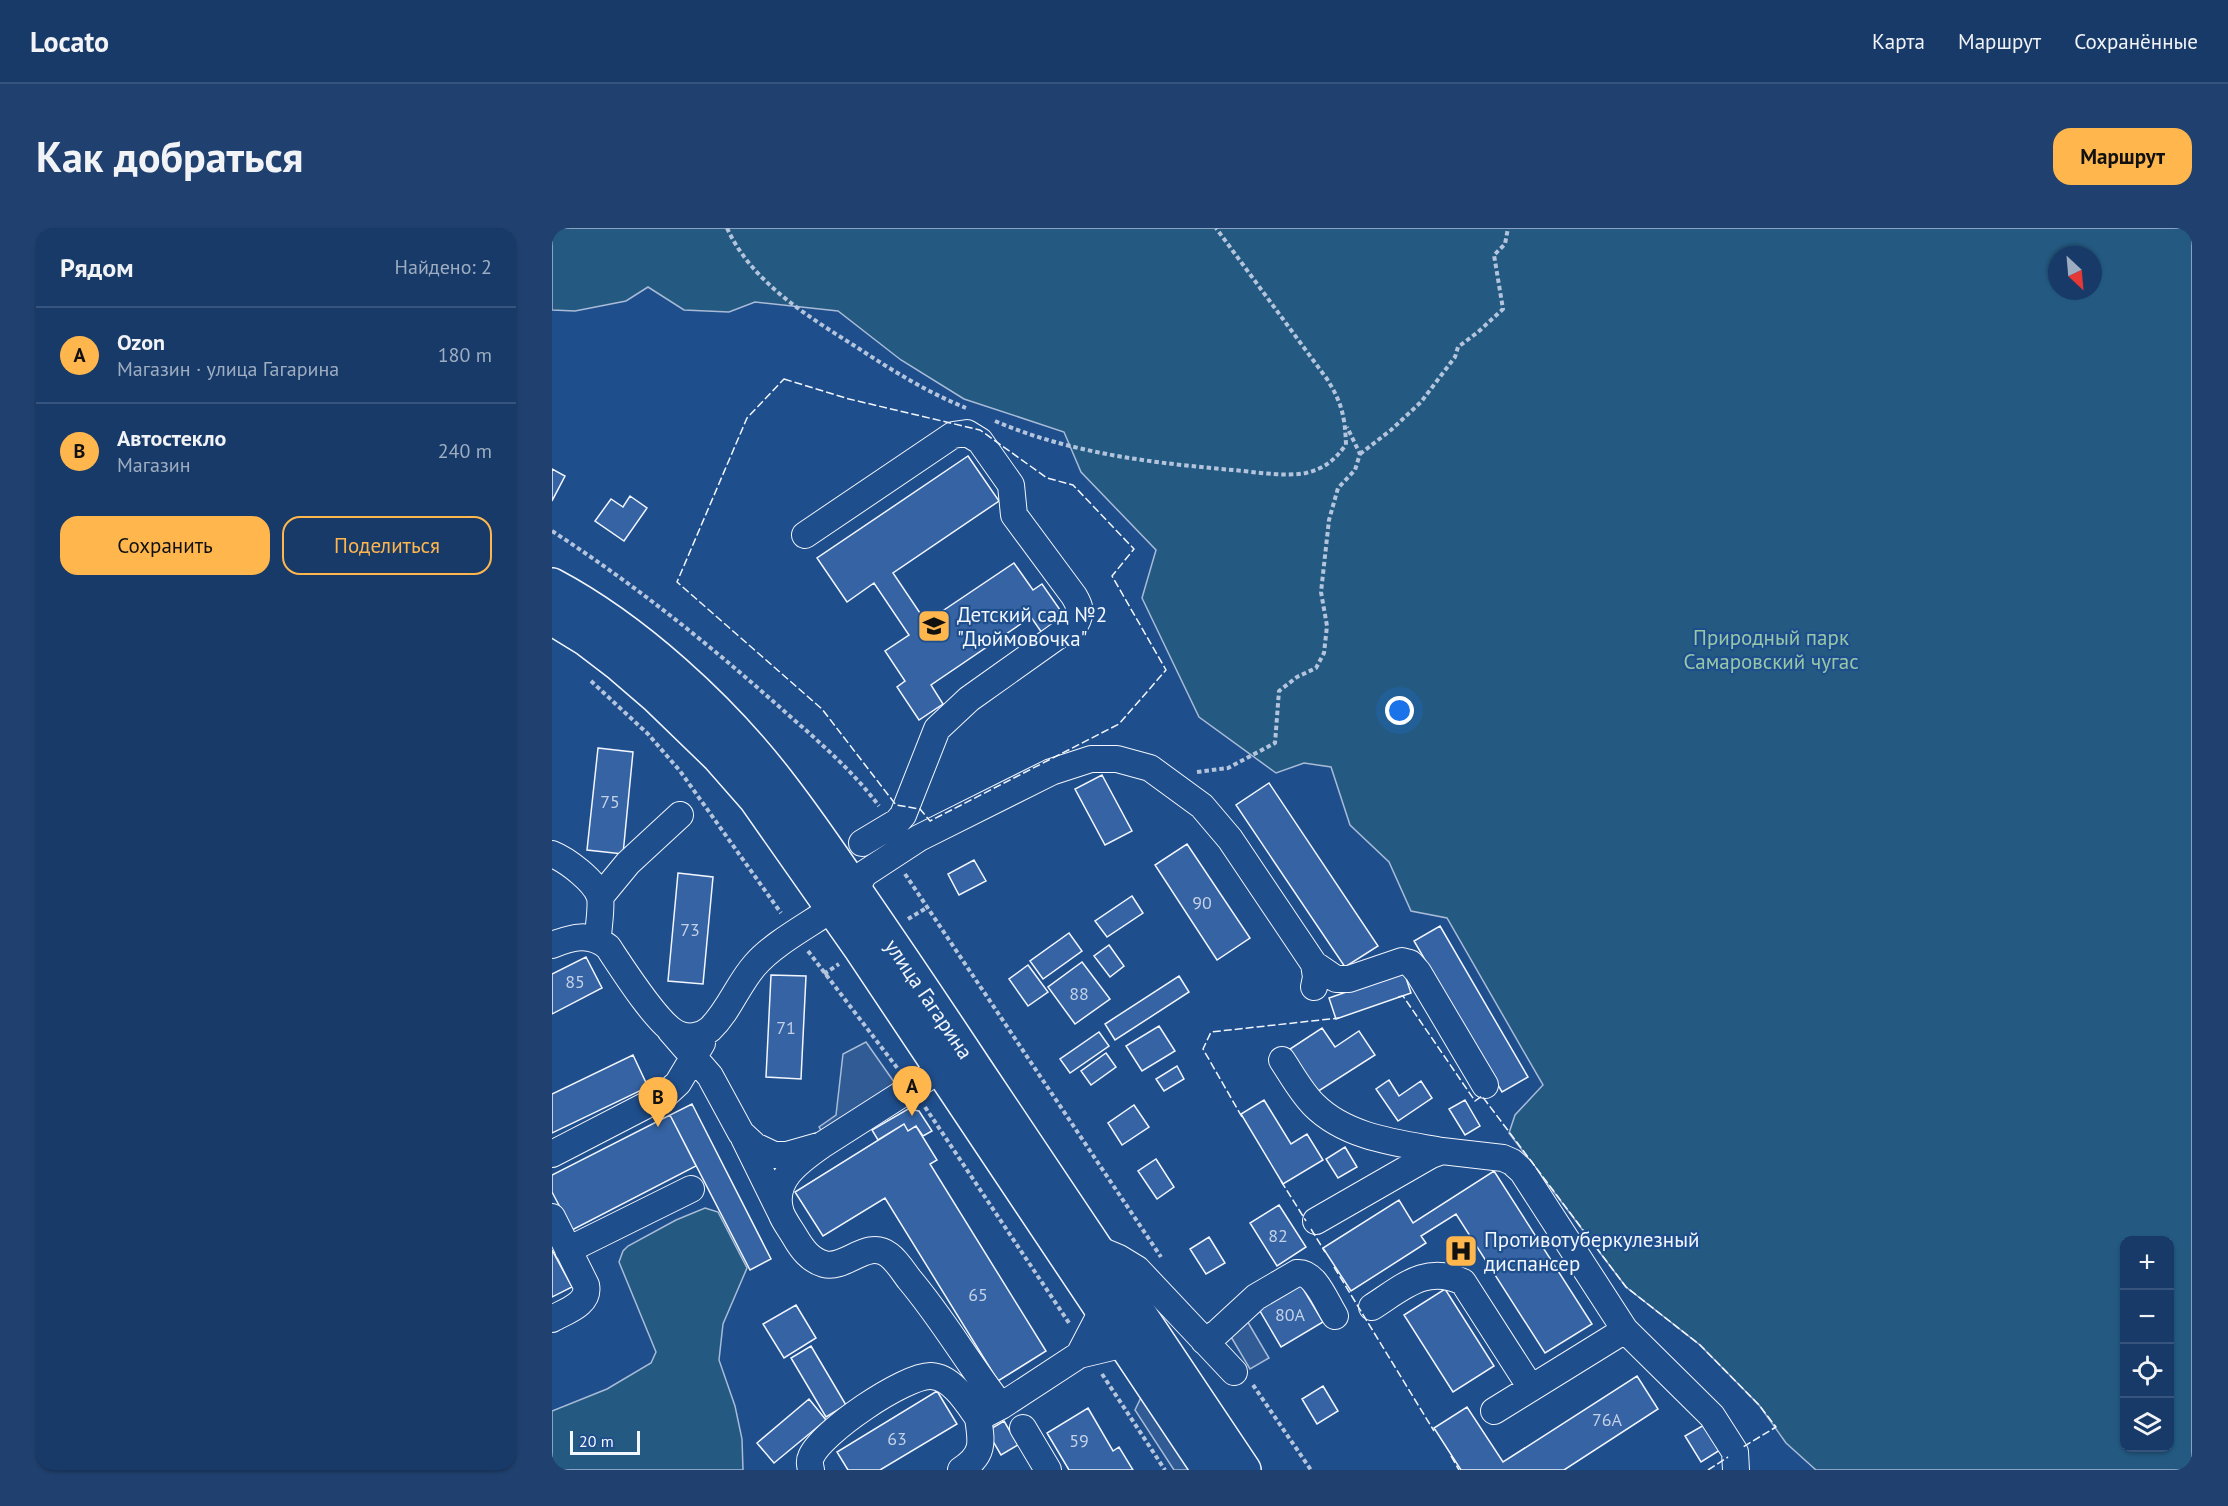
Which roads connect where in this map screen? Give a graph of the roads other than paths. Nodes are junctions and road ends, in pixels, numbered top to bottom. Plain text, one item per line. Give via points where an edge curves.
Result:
1 (805, 535) dead end
2 (552, 585) edge
3 (552, 618) edge
4 (680, 815) dead end
5 (813, 828) junction
6 (918, 838) junction
7 (862, 843) junction
8 (552, 854) edge
9 (600, 897) junction
10 (846, 902) junction
11 (598, 939) junction
12 (552, 945) edge
13 (661, 1021) junction
14 (711, 1028) junction
15 (694, 1055) junction
16 (1282, 1059) dead end
17 (941, 1070) junction
18 (710, 1076) junction
19 (1485, 1084) dead end
20 (741, 1133) junction
21 (822, 1145) junction
22 (1442, 1151) junction
23 (552, 1154) edge
24 (691, 1189) dead end
25 (781, 1214) junction
26 (1316, 1221) dead end
27 (553, 1222) edge
28 (1095, 1248) junction
29 (568, 1250) junction
30 (1114, 1303) junction
31 (1372, 1307) dead end
32 (1335, 1316) dead end
33 (552, 1319) edge
34 (1626, 1330) junction
35 (1204, 1341) junction
36 (1125, 1344) junction
37 (1084, 1352) junction
38 (1242, 1376) road end
39 (1531, 1388) junction
40 (1001, 1406) junction
41 (1494, 1411) dead end
42 (978, 1418) junction
43 (1023, 1428) dead end
44 (811, 1470) edge
45 (961, 1470) edge
46 (1048, 1470) edge
47 (1209, 1470) edge
48 (1244, 1470) edge
49 (1736, 1470) edge

1 - 7 lane via 953,435 967,434 980,441 1011,485 1014,515 1079,605 1076,623 969,699 937,729 903,815
2 - 5 main road, улица Гагарина via 639,643 710,706 777,780
3 - 10 main road, улица Гагарина via 620,665 689,726
4 - 9 lane via 628,862
5 - 7 lane via 833,842
5 - 10 main road, улица Гагарина
6 - 7 lane
6 - 10 lane via 864,874
6 - 19 lane via 1051,772 1091,759 1117,759 1150,768 1202,806 1230,839 1314,975 1349,979 1402,961 1410,963
8 - 9 lane via 583,873
9 - 11 lane
10 - 14 lane via 755,965
10 - 17 main road, улица Гагарина
10 - 28 main road, улица Гагарина
11 - 12 lane via 571,938
11 - 13 lane via 608,947
13 - 14 lane via 682,1036 704,1034
13 - 15 lane
14 - 15 lane
14 - 18 lane via 706,1047
15 - 18 lane
15 - 23 lane via 678,1083 664,1096
16 - 22 lane via 1298,1087 1329,1117 1387,1142
17 - 21 lane
17 - 30 main road, улица Гагарина
18 - 20 lane
20 - 21 lane via 755,1146 774,1155
20 - 25 lane
21 - 25 lane via 800,1160 781,1184
22 - 26 lane
22 - 34 lane via 1503,1158 1522,1171
24 - 29 lane
25 - 40 lane via 811,1259 826,1265 879,1249 889,1255 924,1296
27 - 29 lane
28 - 30 main road, улица Гагарина
28 - 35 lane via 1137,1269
29 - 33 lane via 587,1291 579,1304
30 - 36 main road, улица Гагарина
30 - 37 lane
30 - 48 main road, улица Гагарина
31 - 39 lane via 1421,1277 1451,1276 1463,1282
32 - 35 lane via 1310,1276 1297,1273 1256,1297
34 - 39 lane
34 - 49 lane via 1712,1416 1735,1452
35 - 38 lane
36 - 37 lane
36 - 47 main road, улица Гагарина
37 - 40 lane
39 - 41 lane
40 - 42 lane
42 - 44 lane via 945,1381 919,1377 869,1402 819,1444 811,1455
42 - 45 lane via 978,1454
43 - 46 lane

